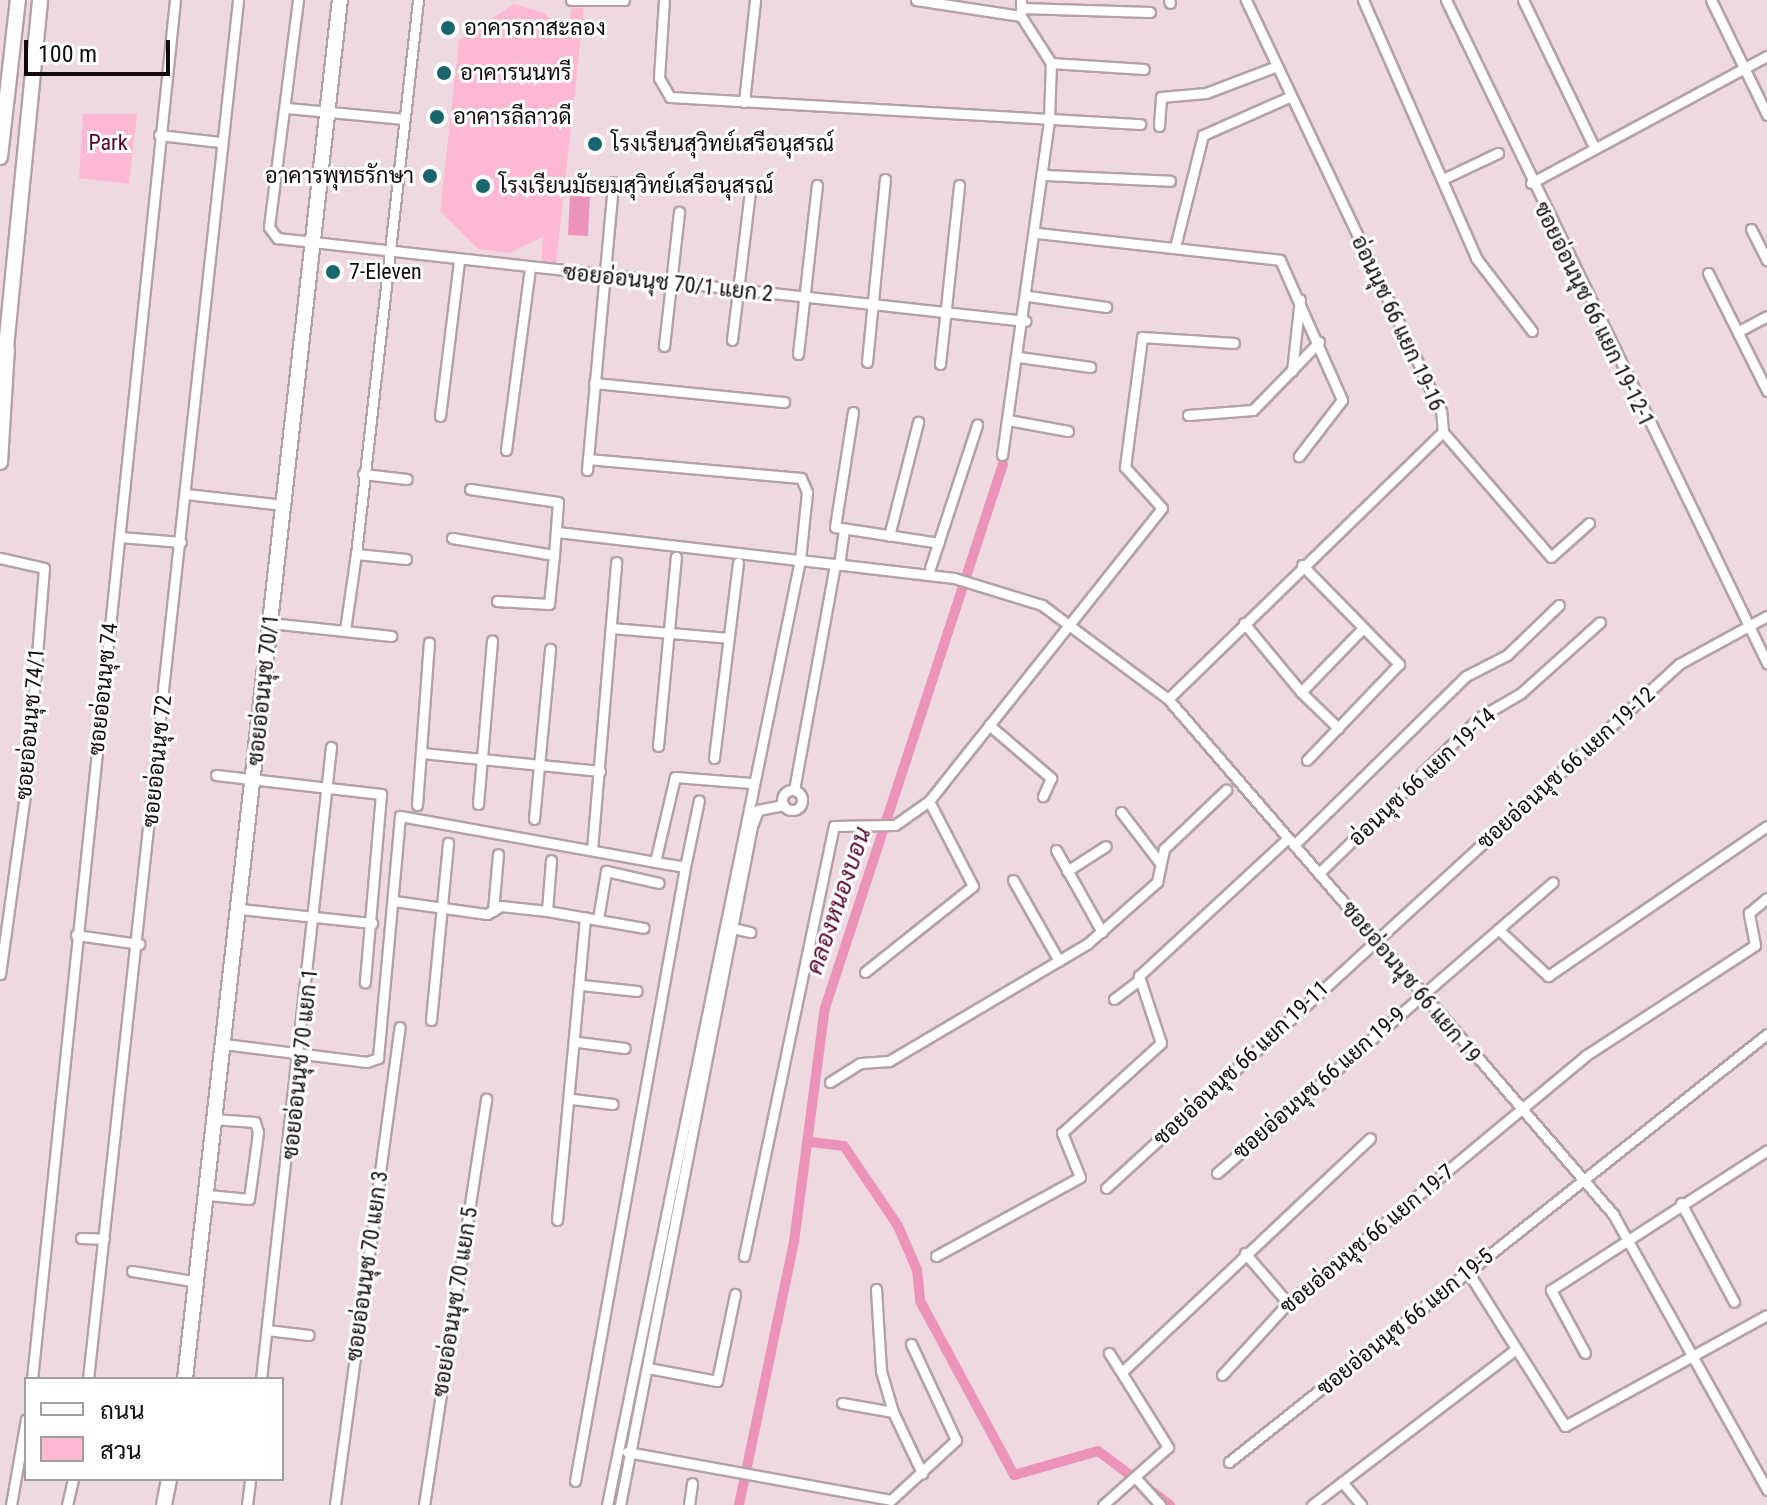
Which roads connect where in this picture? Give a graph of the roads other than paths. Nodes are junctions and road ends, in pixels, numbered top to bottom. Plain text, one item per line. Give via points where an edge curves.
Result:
1 (18, 0) edge
2 (40, 0) edge
3 (175, 0) edge
4 (238, 0) edge
5 (298, 0) edge
6 (340, 0) edge
7 (418, 0) edge
8 (571, 0) edge
9 (624, 0) edge
10 (664, 0) edge
11 (755, 0) edge
12 (916, 0) edge
13 (1246, 0) edge
14 (1363, 0) edge
15 (1446, 0) edge
16 (1523, 0) edge
17 (1711, 0) edge
18 (1021, 8) edge
19 (1150, 12) dead end
20 (1767, 56) edge
21 (1051, 63) junction
22 (1277, 66) junction
23 (1744, 68) junction
24 (1144, 69) dead end
25 (1291, 96) junction
26 (744, 102) junction
27 (287, 108) junction
28 (328, 111) junction
29 (1767, 115) edge
30 (404, 119) junction
31 (1049, 119) junction
32 (1140, 124) dead end
33 (1159, 126) dead end
34 (159, 135) junction
35 (220, 142) junction
36 (1595, 149) junction
37 (1498, 153) dead end
38 (0, 157) edge
39 (1045, 175) junction
40 (885, 179) dead end
41 (1443, 179) junction
42 (1170, 181) dead end
43 (613, 182) dead end
44 (1531, 183) junction
45 (751, 184) dead end
46 (817, 185) dead end
47 (959, 185) dead end
48 (679, 212) dead end
49 (1751, 229) dead end
50 (1037, 233) junction
51 (311, 243) junction
52 (1175, 247) junction
53 (388, 252) junction
54 (1767, 260) edge
55 (459, 261) junction
56 (530, 268) junction
57 (1708, 273) dead end
58 (602, 274) junction
59 (671, 282) junction
60 (737, 290) junction
61 (1028, 296) junction
62 (804, 299) junction
63 (1300, 299) junction
64 (1106, 307) dead end
65 (872, 308) junction
66 (947, 313) junction
67 (1767, 316) edge
68 (1025, 321) junction
69 (1532, 331) dead end
70 (1739, 331) junction
71 (732, 340) dead end
72 (1319, 342) junction
73 (1234, 343) dead end
74 (664, 346) dead end
75 (7, 349) junction
76 (798, 354) dead end
77 (1019, 357) junction
78 (867, 362) dead end
79 (940, 364) dead end
80 (1090, 367) dead end
81 (1292, 371) junction
82 (594, 383) junction
83 (0, 384) edge
84 (1767, 391) edge
85 (784, 402) dead end
86 (853, 412) dead end
87 (1188, 415) dead end
88 (440, 416) dead end
89 (1008, 420) junction
90 (918, 422) dead end
91 (977, 425) dead end
92 (1068, 431) dead end
93 (1443, 432) junction
94 (506, 450) dead end
95 (1002, 455) dead end
96 (1299, 456) dead end
97 (0, 462) edge
98 (363, 474) junction
99 (407, 479) dead end
100 (470, 489) dead end
101 (186, 494) junction
102 (283, 505) junction
103 (1589, 523) dead end
104 (844, 529) junction
105 (557, 532) junction
106 (889, 536) junction
107 (120, 537) junction
108 (452, 538) dead end
109 (181, 542) junction
110 (939, 543) junction
111 (356, 554) junction
112 (554, 555) junction
113 (676, 557) dead end
114 (0, 558) edge
115 (406, 559) dead end
116 (800, 560) junction
117 (616, 562) dead end
118 (738, 562) dead end
119 (837, 565) junction
120 (1302, 565) junction
121 (930, 568) dead end
122 (497, 601) dead end
123 (1559, 605) dead end
124 (1767, 616) edge
125 (1600, 622) dead end
126 (270, 623) junction
127 (1244, 623) junction
128 (1071, 624) junction
129 (1745, 626) junction
130 (611, 628) junction
131 (1363, 628) junction
132 (345, 630) junction
133 (671, 633) junction
134 (391, 636) dead end
135 (729, 638) junction
136 (492, 641) dead end
137 (429, 642) dead end
138 (550, 649) dead end
139 (1767, 663) edge
140 (1301, 692) junction
141 (1168, 699) junction
142 (989, 725) junction
143 (1338, 728) junction
144 (658, 746) dead end
145 (331, 747) dead end
146 (422, 753) junction
147 (714, 758) dead end
148 (482, 759) junction
149 (1307, 760) dead end
150 (540, 765) junction
151 (600, 771) junction
152 (216, 775) dead end
153 (253, 779) junction
154 (751, 783) junction
155 (327, 785) junction
156 (1231, 785) junction
157 (794, 790) junction
158 (1043, 796) dead end
159 (699, 800) dead end
160 (929, 801) junction
161 (478, 804) dead end
162 (417, 805) dead end
163 (784, 805) junction
164 (1121, 812) dead end
165 (534, 819) dead end
166 (1767, 826) edge
167 (1291, 841) junction
168 (448, 843) dead end
169 (1106, 846) dead end
170 (592, 850) junction
171 (1056, 850) dead end
172 (498, 854) dead end
173 (551, 860) dead end
174 (655, 862) junction
175 (1160, 863) junction
176 (685, 867) junction
177 (1067, 871) junction
178 (1319, 873) junction
179 (1013, 880) dead end
180 (1553, 882) dead end
181 (659, 883) dead end
182 (1767, 898) edge
183 (394, 901) junction
184 (442, 908) junction
185 (240, 909) junction
186 (493, 911) junction
187 (547, 911) junction
188 (585, 917) junction
189 (315, 918) junction
190 (598, 919) junction
191 (372, 923) junction
192 (721, 925) junction
193 (644, 928) dead end
194 (732, 928) junction
195 (1498, 929) junction
196 (750, 932) dead end
197 (1102, 932) junction
198 (76, 935) junction
199 (1376, 939) junction
200 (139, 944) junction
201 (1, 958) edge
202 (1059, 961) junction
203 (865, 972) dead end
204 (0, 974) edge
205 (1138, 981) junction
206 (365, 982) dead end
207 (582, 985) junction
208 (637, 991) dead end
209 (1421, 993) junction
210 (1114, 999) dead end
211 (431, 1020) dead end
212 (400, 1027) dead end
213 (1767, 1034) edge
214 (578, 1042) junction
215 (224, 1044) junction
216 (625, 1048) dead end
217 (301, 1053) junction
218 (830, 1082) dead end
219 (486, 1099) dead end
220 (572, 1099) junction
221 (613, 1104) dead end
222 (1518, 1110) junction
223 (216, 1119) junction
224 (1370, 1138) dead end
225 (1767, 1150) edge
226 (1217, 1173) dead end
227 (1581, 1181) junction
228 (1106, 1188) dead end
229 (208, 1195) junction
230 (1681, 1203) junction
231 (557, 1220) dead end
232 (1626, 1237) junction
233 (81, 1238) dead end
234 (104, 1239) junction
235 (1245, 1253) junction
236 (744, 1256) dead end
237 (936, 1256) dead end
238 (132, 1271) dead end
239 (1468, 1272) junction
240 (198, 1282) junction
241 (876, 1289) dead end
242 (735, 1294) dead end
243 (1734, 1302) dead end
244 (1288, 1303) junction
245 (1767, 1315) edge
246 (267, 1330) junction
247 (309, 1335) dead end
248 (911, 1344) dead end
249 (1516, 1349) junction
250 (1109, 1353) dead end
251 (1585, 1353) dead end
252 (1693, 1357) junction
253 (648, 1368) junction
254 (1124, 1370) junction
255 (1222, 1375) dead end
256 (32, 1377) edge
257 (88, 1377) edge
258 (185, 1377) edge
259 (261, 1377) edge
260 (842, 1403) dead end
261 (893, 1412) junction
262 (618, 1450) junction
263 (631, 1453) junction
264 (1229, 1462) dead end
265 (23, 1464) edge
266 (922, 1473) junction
267 (1135, 1477) junction
268 (73, 1481) edge
269 (169, 1481) edge
270 (250, 1481) edge
271 (575, 1481) dead end
272 (1342, 1482) junction
273 (692, 1483) dead end
274 (1767, 1490) edge
275 (11, 1505) edge
276 (67, 1505) edge
277 (164, 1505) edge
278 (247, 1505) edge
279 (335, 1505) edge
280 (424, 1505) edge
281 (607, 1505) edge
282 (620, 1505) edge
283 (689, 1505) edge
284 (1103, 1505) edge
285 (1160, 1505) edge
286 (1312, 1505) edge
287 (1361, 1505) edge

1 - 38 street
2 - 75 street
3 - 34 street, ซอยอ่อนนุช 74
4 - 35 street, ซอยอ่อนนุช 72
5 - 27 street, ซอยอ่อนนุช 70/1 แยก 2
6 - 28 street, ซอยอ่อนนุช 70/1
7 - 30 street
8 - 9 street
10 - 26 street via 659,78 665,94
11 - 26 street
12 - 18 street
13 - 22 street, อ่อนนุช 66 แยก 19-16
14 - 41 street
15 - 44 street, ซอยอ่อนนุช 66 แยก 19-12-1
16 - 36 street
17 - 23 street
18 - 19 street
18 - 21 street
20 - 23 street
21 - 24 street
21 - 31 street
22 - 25 street, อ่อนนุช 66 แยก 19-16
22 - 33 street via 1206,93 1161,97
23 - 29 street
23 - 36 street
25 - 52 street via 1203,135
25 - 93 street, อ่อนนุช 66 แยก 19-16 via 1441,411
26 - 31 street
27 - 28 street
27 - 51 street, ซอยอ่อนนุช 70/1 แยก 2 via 269,227 277,238
28 - 30 street
28 - 51 street, ซอยอ่อนนุช 70/1
30 - 53 street
31 - 32 street
31 - 39 street
34 - 35 street
34 - 107 street, ซอยอ่อนนุช 74
35 - 101 street, ซอยอ่อนนุช 72
36 - 44 street
37 - 41 street
39 - 42 street
39 - 50 street
40 - 65 street
41 - 69 street via 1485,273
43 - 58 street
44 - 129 street, ซอยอ่อนนุช 66 แยก 19-12-1
45 - 60 street
46 - 62 street
47 - 66 street
48 - 59 street
49 - 54 street
50 - 52 street
50 - 61 street
51 - 53 street, ซอยอ่อนนุช 70/1 แยก 2
51 - 102 street, ซอยอ่อนนุช 70/1
52 - 63 street via 1275,258
53 - 55 street, ซอยอ่อนนุช 70/1 แยก 2
53 - 98 street
55 - 56 street, ซอยอ่อนนุช 70/1 แยก 2
55 - 88 street
56 - 58 street, ซอยอ่อนนุช 70/1 แยก 2
56 - 94 street
57 - 70 street
58 - 59 street, ซอยอ่อนนุช 70/1 แยก 2
58 - 82 street
59 - 60 street, ซอยอ่อนนุช 70/1 แยก 2
59 - 74 street
60 - 62 street, ซอยอ่อนนุช 70/1 แยก 2
60 - 71 street
61 - 64 street
61 - 68 street
62 - 65 street, ซอยอ่อนนุช 70/1 แยก 2
62 - 76 street
63 - 72 street
63 - 81 street
65 - 66 street, ซอยอ่อนนุช 70/1 แยก 2
65 - 78 street
66 - 68 street, ซอยอ่อนนุช 70/1 แยก 2
66 - 79 street
67 - 70 street
68 - 77 street
70 - 84 street
72 - 81 street
72 - 96 street via 1342,404
73 - 128 street via 1152,332 1139,342 1125,467 1162,508
75 - 83 street
75 - 97 street
77 - 80 street
77 - 89 street
81 - 87 street via 1253,410
82 - 85 street
82 - 116 street via 588,465 801,478 807,492
86 - 104 street via 835,527
89 - 92 street
89 - 95 street
90 - 106 street
91 - 110 street
93 - 103 street via 1551,557
93 - 120 street, อ่อนนุช 66 แยก 19-16
98 - 99 street
98 - 111 street
100 - 105 street via 558,502
101 - 102 street
101 - 109 street, ซอยอ่อนนุช 72
102 - 126 street, ซอยอ่อนนุช 70/1
104 - 106 street
104 - 119 street
105 - 112 street
105 - 116 street, ซอยอ่อนนุช 66 แยก 19
106 - 110 street
107 - 109 street
107 - 198 street, ซอยอ่อนนุช 74
108 - 112 street
109 - 200 street, ซอยอ่อนนุช 72
110 - 121 street
111 - 115 street
111 - 132 street
112 - 122 street via 549,604
113 - 133 street
114 - 201 street, ซอยอ่อนนุช 74/1 via 44,568 27,780
116 - 119 street, ซอยอ่อนนุช 66 แยก 19
116 - 154 street
117 - 130 street
118 - 135 street
119 - 128 street, ซอยอ่อนนุช 66 แยก 19 via 971,582 1042,605
119 - 157 street
120 - 127 street, อ่อนนุช 66 แยก 19-16
120 - 131 street
123 - 167 street via 1507,655 1466,676
124 - 129 street, ซอยอ่อนนุช 66 แยก 19-12
125 - 178 street, อ่อนนุช 66 แยก 19-14 via 1521,693 1480,717
126 - 132 street
126 - 153 street, ซอยอ่อนนุช 70/1
127 - 140 street
127 - 141 street, อ่อนนุช 66 แยก 19-16
128 - 141 street, ซอยอ่อนนุช 66 แยก 19
128 - 142 street
129 - 139 street, ซอยอ่อนนุช 66 แยก 19-12-1
129 - 199 street, ซอยอ่อนนุช 66 แยก 19-12 via 1679,664
130 - 133 street
130 - 151 street
131 - 140 street
131 - 143 street via 1399,664
132 - 134 street
133 - 135 street
133 - 144 street
135 - 147 street
136 - 148 street
137 - 146 street
138 - 150 street
140 - 143 street
141 - 156 street, ซอยอ่อนนุช 66 แยก 19
142 - 158 street via 1051,778
142 - 160 street
143 - 149 street
145 - 155 street, ซอยอ่อนนุช 70 แยก 1
146 - 148 street
146 - 162 street
148 - 150 street
148 - 161 street
150 - 151 street
150 - 165 street
151 - 170 street
152 - 153 street
153 - 155 street
153 - 185 street, ซอยอ่อนนุช 70/1
154 - 174 street via 675,777
154 - 192 street
155 - 189 street, ซอยอ่อนนุช 70 แยก 1
155 - 191 street via 381,794
156 - 167 street, ซอยอ่อนนุช 66 แยก 19
156 - 175 street via 1164,849
157 - 163 street via 783,795
157 - 163 street via 800,805
159 - 176 street
160 - 203 street via 973,886
160 - 236 street via 895,825 842,822 832,831
163 - 194 street via 758,810
164 - 175 street
166 - 195 street via 1548,976
167 - 178 street, ซอยอ่อนนุช 66 แยก 19
167 - 205 street
168 - 184 street
169 - 177 street
170 - 174 street
170 - 183 street via 400,816
171 - 177 street
172 - 186 street
173 - 187 street
174 - 176 street
175 - 197 street via 1157,882
176 - 271 street
177 - 197 street
178 - 199 street, ซอยอ่อนนุช 66 แยก 19
179 - 202 street
180 - 195 street, ซอยอ่อนนุช 66 แยก 19-9
181 - 190 street via 606,871
182 - 222 street, ซอยอ่อนนุช 66 แยก 19-7 via 1749,913 1755,945 1645,1013
183 - 184 street
183 - 217 street via 378,1058
184 - 186 street
184 - 211 street
185 - 189 street
185 - 215 street, ซอยอ่อนนุช 70/1
186 - 187 street
187 - 188 street
188 - 190 street
188 - 207 street
189 - 191 street
189 - 217 street, ซอยอ่อนนุช 70 แยก 1
190 - 193 street
191 - 206 street
192 - 194 street
192 - 262 street
194 - 196 street
194 - 253 street
195 - 209 street, ซอยอ่อนนุช 66 แยก 19-9
197 - 202 street
198 - 200 street
198 - 256 street, ซอยอ่อนนุช 74
199 - 209 street, ซอยอ่อนนุช 66 แยก 19
199 - 228 street, ซอยอ่อนนุช 66 แยก 19-11
200 - 234 street, ซอยอ่อนนุช 72
201 - 204 street, ซอยอ่อนนุช 74/1
202 - 218 street via 889,1061 861,1063
205 - 210 street
205 - 237 street via 1161,1043 1062,1133 1080,1177
207 - 208 street
207 - 214 street
209 - 222 street, ซอยอ่อนนุช 66 แยก 19
209 - 226 street, ซอยอ่อนนุช 66 แยก 19-9
212 - 279 street, ซอยอ่อนนุช 70 แยก 3
213 - 227 street, ซอยอ่อนนุช 66 แยก 19-5
214 - 216 street
214 - 220 street
215 - 217 street
215 - 223 street, ซอยอ่อนนุช 70/1
217 - 246 street, ซอยอ่อนนุช 70 แยก 1
219 - 280 street, ซอยอ่อนนุช 70 แยก 5
220 - 221 street
220 - 231 street
222 - 227 street, ซอยอ่อนนุช 66 แยก 19
222 - 244 street, ซอยอ่อนนุช 66 แยก 19-7
223 - 229 street, ซอยอ่อนนุช 70/1
223 - 229 street via 255,1122 258,1132 249,1199
224 - 235 street
225 - 230 street
227 - 232 street, ซอยอ่อนนุช 66 แยก 19
227 - 239 street, ซอยอ่อนนุช 66 แยก 19-5
229 - 240 street, ซอยอ่อนนุช 70/1
230 - 232 street
230 - 243 street
232 - 251 street via 1551,1290
232 - 252 street, ซอยอ่อนนุช 66 แยก 19
233 - 234 street
234 - 257 street, ซอยอ่อนนุช 72
235 - 244 street
235 - 254 street
238 - 240 street
239 - 249 street
239 - 264 street, ซอยอ่อนนุช 66 แยก 19-5
240 - 258 street, ซอยอ่อนนุช 70/1
241 - 261 street via 881,1371
242 - 253 street via 717,1381
244 - 255 street, ซอยอ่อนนุช 66 แยก 19-7
245 - 252 street
246 - 247 street
246 - 259 street, ซอยอ่อนนุช 70 แยก 1
248 - 266 street via 956,1435 951,1450
249 - 252 street via 1565,1426
249 - 272 street
250 - 254 street
252 - 274 street, ซอยอ่อนนุช 66 แยก 19
253 - 263 street
254 - 267 street via 1168,1447
260 - 261 street
261 - 266 street
262 - 263 street
262 - 281 street
263 - 266 street via 887,1500
263 - 282 street
265 - 275 street
267 - 284 street
267 - 285 street
268 - 276 street
269 - 277 street
270 - 278 street
272 - 286 street
272 - 287 street
273 - 283 street

